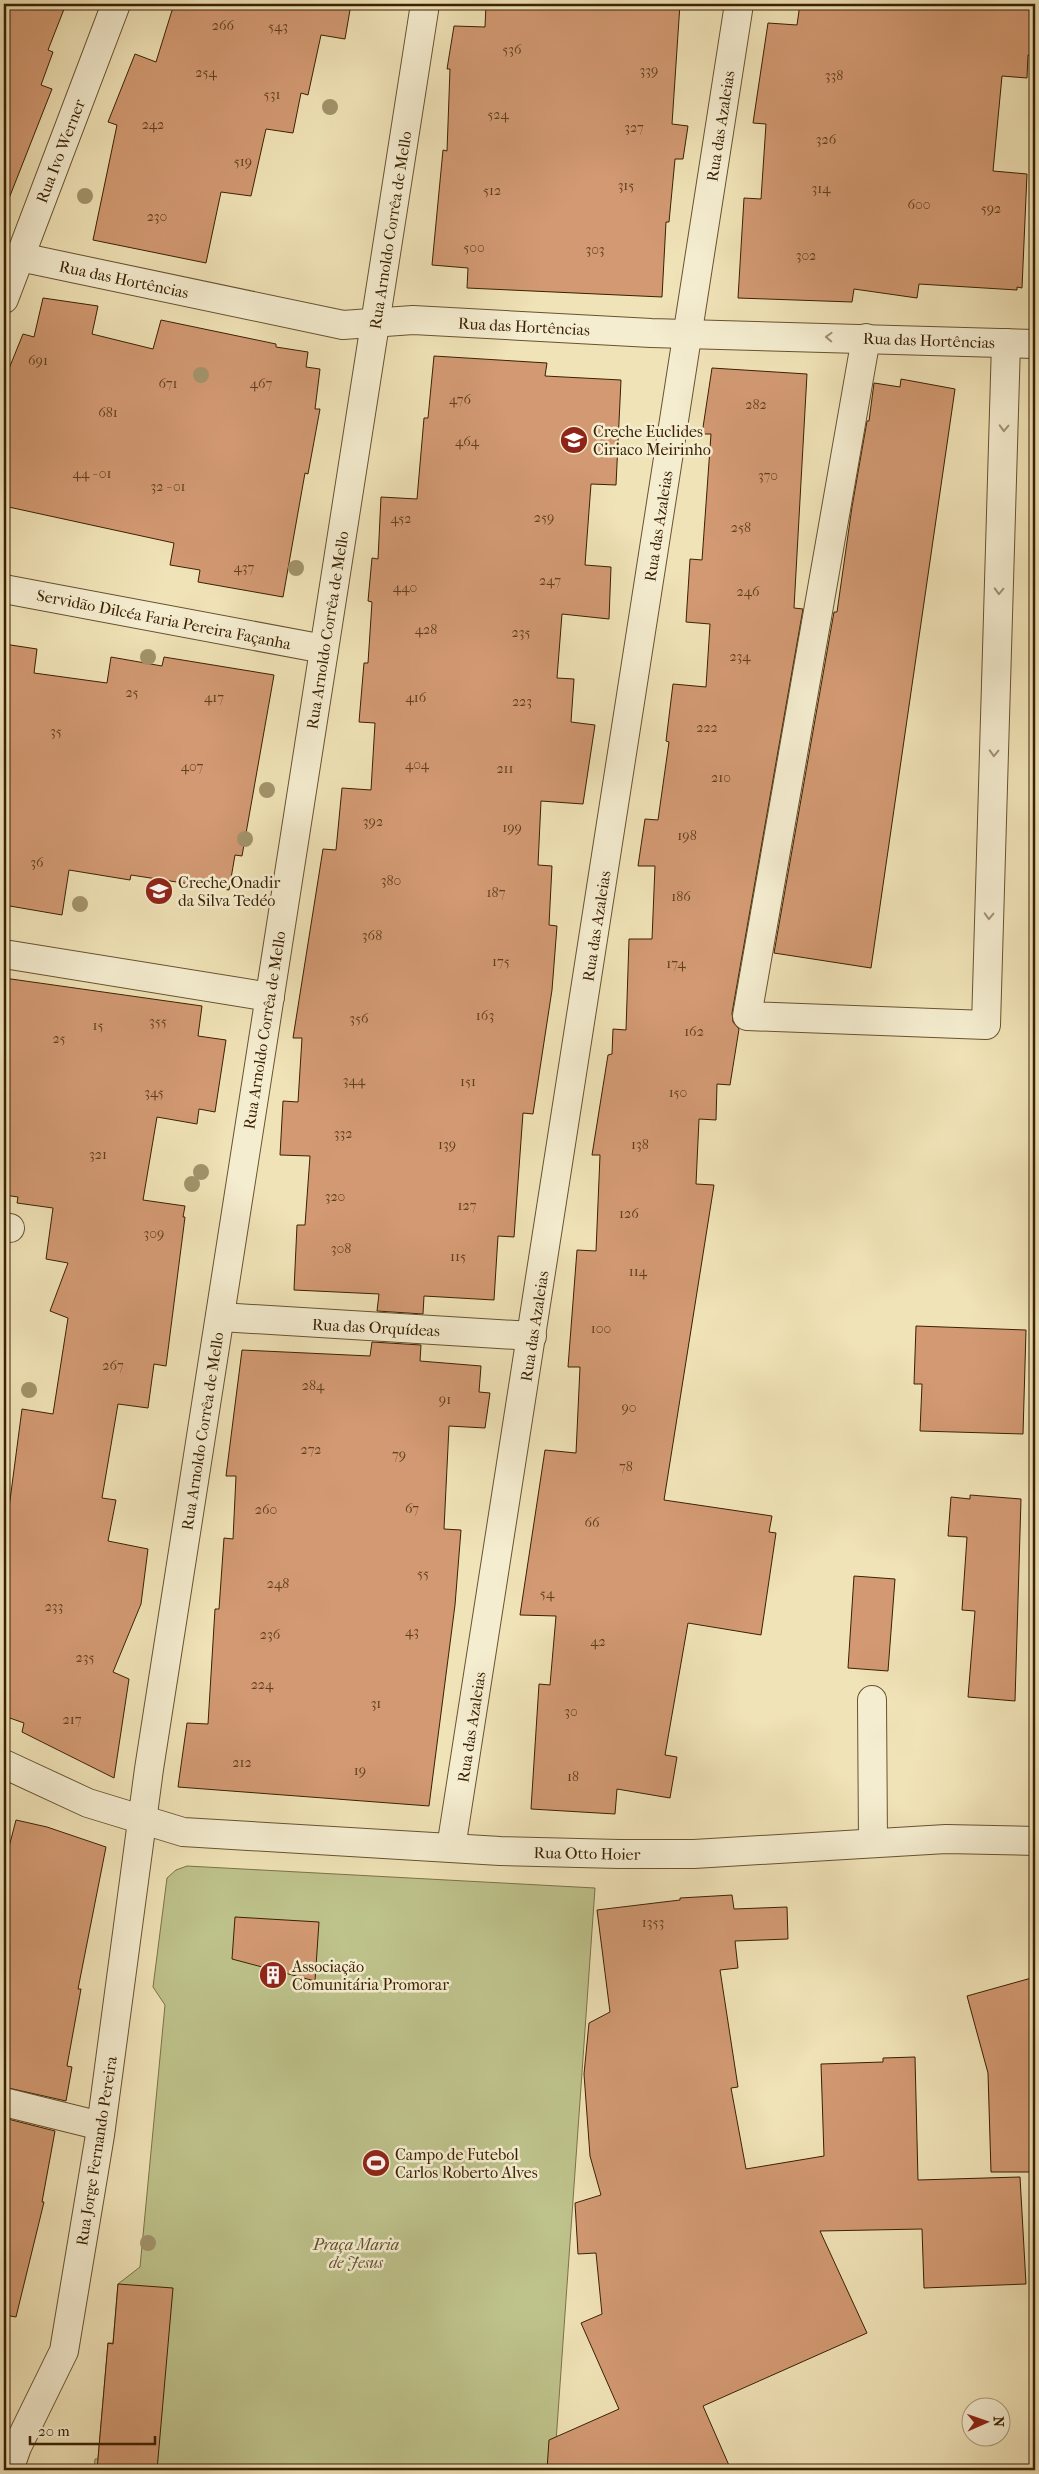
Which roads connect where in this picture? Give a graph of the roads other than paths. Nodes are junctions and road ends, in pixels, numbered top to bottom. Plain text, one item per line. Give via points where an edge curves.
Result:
1 (116, 4) edge
2 (425, 4) edge
3 (739, 4) edge
4 (20, 257) junction
5 (4, 299) edge
6 (375, 323) junction
7 (687, 334) junction
8 (866, 338) junction
9 (1006, 343) junction
10 (1035, 344) edge
11 (4, 589) edge
12 (324, 649) junction
13 (4, 954) edge
14 (270, 997) junction
15 (220, 1317) junction
16 (532, 1336) junction
17 (872, 1700) dead end
18 (4, 1764) edge
19 (142, 1820) junction
20 (1035, 1841) edge
21 (873, 1843) junction
22 (452, 1848) junction
23 (4, 2102) edge
24 (101, 2126) junction
25 (9, 2470) edge

1 - 4 street, Rua Ivo Werner
2 - 6 street, Rua Arnoldo Corrêa de Mello
3 - 7 street, Rua das Azaleias
4 - 5 street, Rua Ivo Werner
4 - 6 street, Rua das Hortências via 343,325
6 - 7 street, Rua das Hortências via 413,320
6 - 12 street, Rua Arnoldo Corrêa de Mello
8 -> 7 street, Rua das Hortências
7 - 16 street, Rua das Azaleias
8 - 9 street, Rua das Hortências
9 -> 8 street via 986,1025 747,1016
9 - 10 street, Rua das Hortências
11 - 12 street, Servidão Dilcéa Faria Pereira Façanha
12 - 14 street, Rua Arnoldo Corrêa de Mello
13 - 14 street
14 - 15 street, Rua Arnoldo Corrêa de Mello
15 - 16 street, Rua das Orquídeas
15 - 19 street, Rua Arnoldo Corrêa de Mello
16 - 22 street, Rua das Azaleias
17 - 21 street
18 - 19 street, Rua Otto Hoier via 88,1803
19 - 22 street, Rua Otto Hoier via 183,1832
19 - 24 street, Rua Jorge Fernando Pereira
20 - 21 street, Rua Otto Hoier via 946,1839
21 - 22 street, Rua Otto Hoier via 694,1854
23 - 24 street
24 - 25 street, Rua Jorge Fernando Pereira via 64,2350

